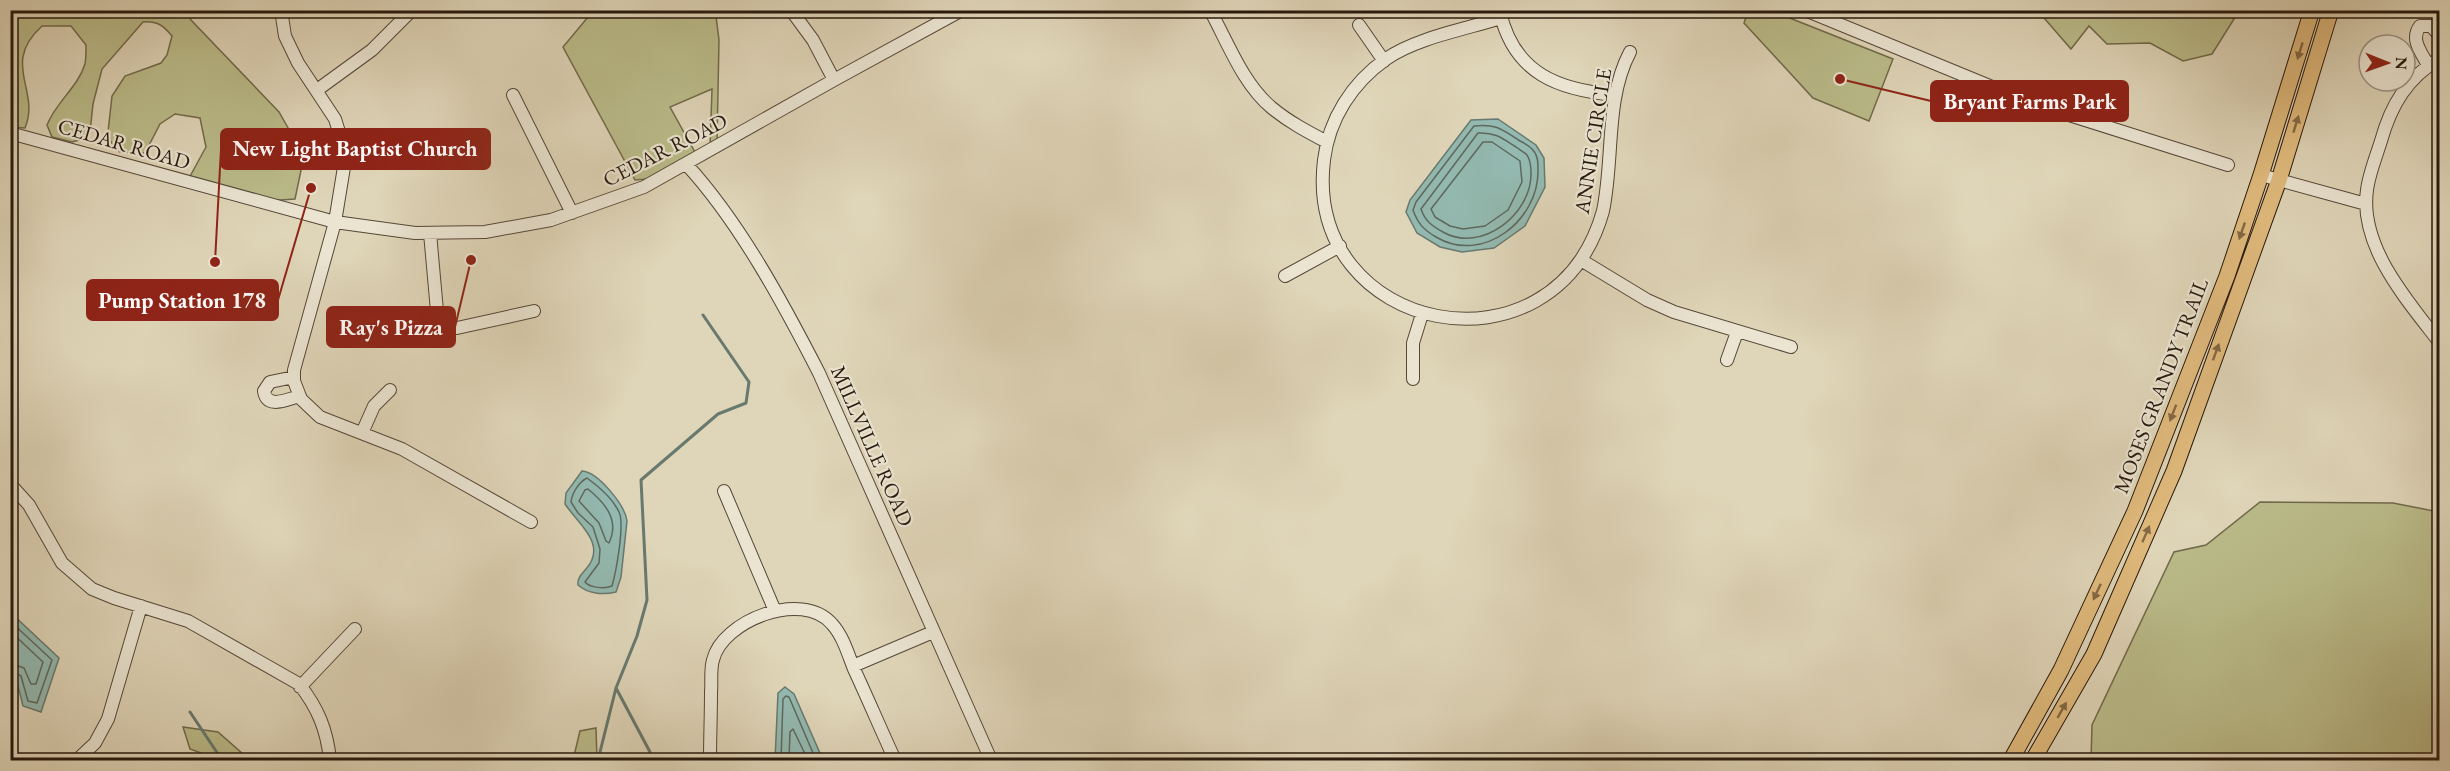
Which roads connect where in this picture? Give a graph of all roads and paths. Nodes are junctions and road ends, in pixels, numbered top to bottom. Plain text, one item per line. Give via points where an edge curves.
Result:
1 (281, 10) edge
2 (412, 10) edge
3 (791, 10) edge
4 (962, 10) edge
5 (1210, 10) edge
6 (1805, 10) edge
7 (2312, 10) edge
8 (2331, 10) edge
9 (1500, 14) edge
10 (1359, 25) dead end
11 (2439, 36) edge
12 (1630, 52) dead end
13 (2439, 58) edge
14 (1384, 61) junction
15 (2428, 65) junction
16 (834, 80) junction
17 (317, 90) junction
18 (513, 95) dead end
19 (1615, 95) junction
20 (10, 133) edge
21 (1327, 142) junction
22 (687, 165) junction
23 (2228, 165) dead end
24 (2261, 175) junction
25 (2279, 180) junction
26 (2366, 204) junction
27 (572, 213) junction
28 (335, 222) junction
29 (430, 233) junction
30 (1340, 246) junction
31 (1581, 260) junction
32 (1285, 276) dead end
33 (534, 311) dead end
34 (1422, 314) junction
35 (1737, 332) junction
36 (2439, 343) edge
37 (1791, 347) dead end
38 (1727, 360) dead end
39 (294, 376) junction
40 (1413, 379) dead end
41 (390, 390) dead end
42 (300, 396) junction
43 (362, 434) junction
44 (10, 484) edge
45 (724, 492) dead end
46 (531, 522) dead end
47 (141, 606) junction
48 (776, 611) junction
49 (355, 629) dead end
50 (933, 632) junction
51 (853, 666) junction
52 (300, 687) junction
53 (77, 760) edge
54 (330, 760) edge
55 (710, 760) edge
56 (895, 760) edge
57 (990, 760) edge
58 (2011, 760) edge
59 (2032, 760) edge

1 - 17 street via 291,49
2 - 17 street via 372,50
3 - 16 street via 813,40
4 - 16 street, CEDAR ROAD
5 - 21 street via 1260,95 1271,107
6 - 23 street via 2031,103
7 -> 24 main road, MOSES GRANDY TRAIL
25 -> 8 main road, MOSES GRANDY TRAIL
9 - 14 street, ANNIE CIRCLE
9 - 19 street via 1517,51 1547,79 1582,92
10 - 14 street
11 - 15 street via 2432,26 2420,26 2416,31 2417,44
12 - 19 street, ANNIE CIRCLE via 1620,71
13 - 15 street
14 - 21 street, ANNIE CIRCLE via 1347,97
15 - 26 street via 2393,105
16 - 22 street, CEDAR ROAD
17 - 28 street via 335,119 344,148 344,177
18 - 27 street
19 - 31 street, ANNIE CIRCLE via 1603,210
20 - 28 street, CEDAR ROAD
21 - 30 street, ANNIE CIRCLE via 1325,204
22 - 27 street, CEDAR ROAD via 644,188
22 - 50 street, MILLVILLE ROAD via 728,215 807,349
24 - 25 street
24 -> 58 main road, MOSES GRANDY TRAIL via 2227,276 2135,511 2061,670
25 - 26 street
59 -> 25 main road, MOSES GRANDY TRAIL via 2094,654 2174,471
26 - 36 street via 2380,257
27 - 29 street, CEDAR ROAD via 494,230
28 - 29 street, CEDAR ROAD
28 - 39 street
29 - 33 street via 437,311 445,326 456,328
30 - 32 street
30 - 34 street, ANNIE CIRCLE via 1364,278 1390,299
31 - 34 street, ANNIE CIRCLE via 1556,287 1514,311 1462,320
31 - 35 street via 1647,300
34 - 40 street via 1413,343
35 - 37 street
35 - 38 street
39 - 42 street
39 - 42 street via 270,382 265,398 275,402
41 - 43 street via 374,406
42 - 43 street via 320,417
43 - 46 street via 402,449
44 - 47 street via 29,505 71,572 92,589
45 - 48 street
47 - 52 street via 188,621
47 - 53 street via 108,719 95,742
48 - 51 street via 802,608 824,617 838,633
48 - 55 street via 733,631 717,650 712,670
49 - 52 street
50 - 51 street
50 - 57 street, MILLVILLE ROAD
51 - 56 street
52 - 54 street via 323,723

